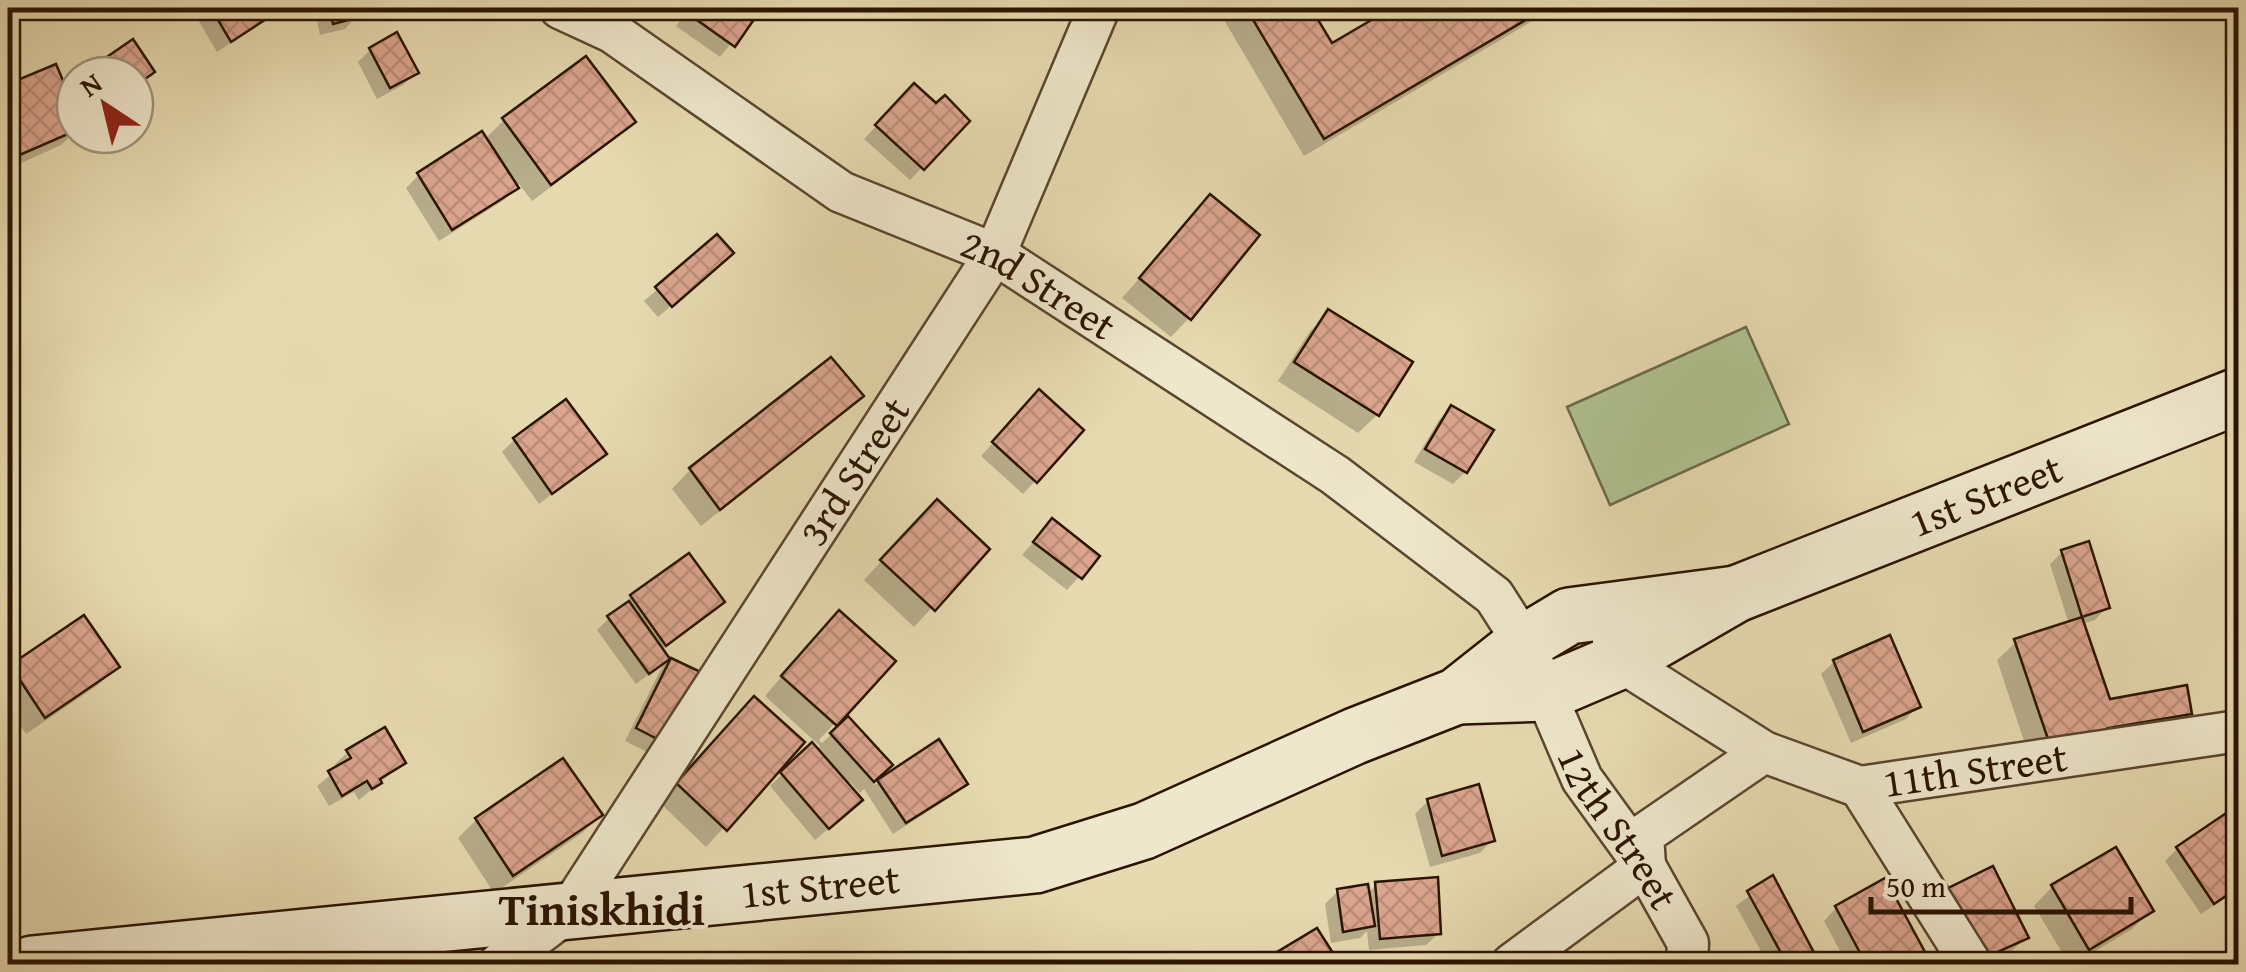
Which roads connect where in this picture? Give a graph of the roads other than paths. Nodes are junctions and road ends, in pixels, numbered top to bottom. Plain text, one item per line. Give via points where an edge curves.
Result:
1 (560, 8) edge
2 (1099, 8) edge
3 (994, 254) junction
4 (2238, 396) edge
5 (1736, 594) junction
6 (1565, 623) junction
7 (1620, 661) junction
8 (1546, 693) junction
9 (1457, 696) junction
10 (2238, 731) edge
11 (1764, 752) junction
12 (1860, 787) junction
13 (1645, 866) junction
14 (569, 911) junction
15 (32, 964) edge
16 (500, 964) edge
17 (1512, 964) edge
18 (1687, 964) edge
19 (1971, 964) edge

1 - 3 street, 2nd Street via 612,32 841,192
2 - 3 street, 3rd Street
3 - 6 street, 2nd Street via 1336,475 1494,596
3 - 14 street, 3rd Street
4 - 5 main road, 1st Street
5 - 6 main road, 1st Street
5 - 7 main road, 1st Street
6 - 7 street
6 - 8 street, 12th Street
6 - 9 main road, 1st Street
7 - 8 main road, 1st Street
7 - 11 street, 11th Street
8 - 9 main road, 1st Street
8 - 13 street, 12th Street via 1582,779
9 - 14 main road, 1st Street via 1144,831 1035,865
10 - 12 street, 11th Street
11 - 12 street, 11th Street
11 - 13 street via 1642,835
12 - 19 street
13 - 17 street
13 - 18 street, 12th Street via 1688,943
14 - 15 main road, 1st Street
14 - 16 street, 3rd Street

